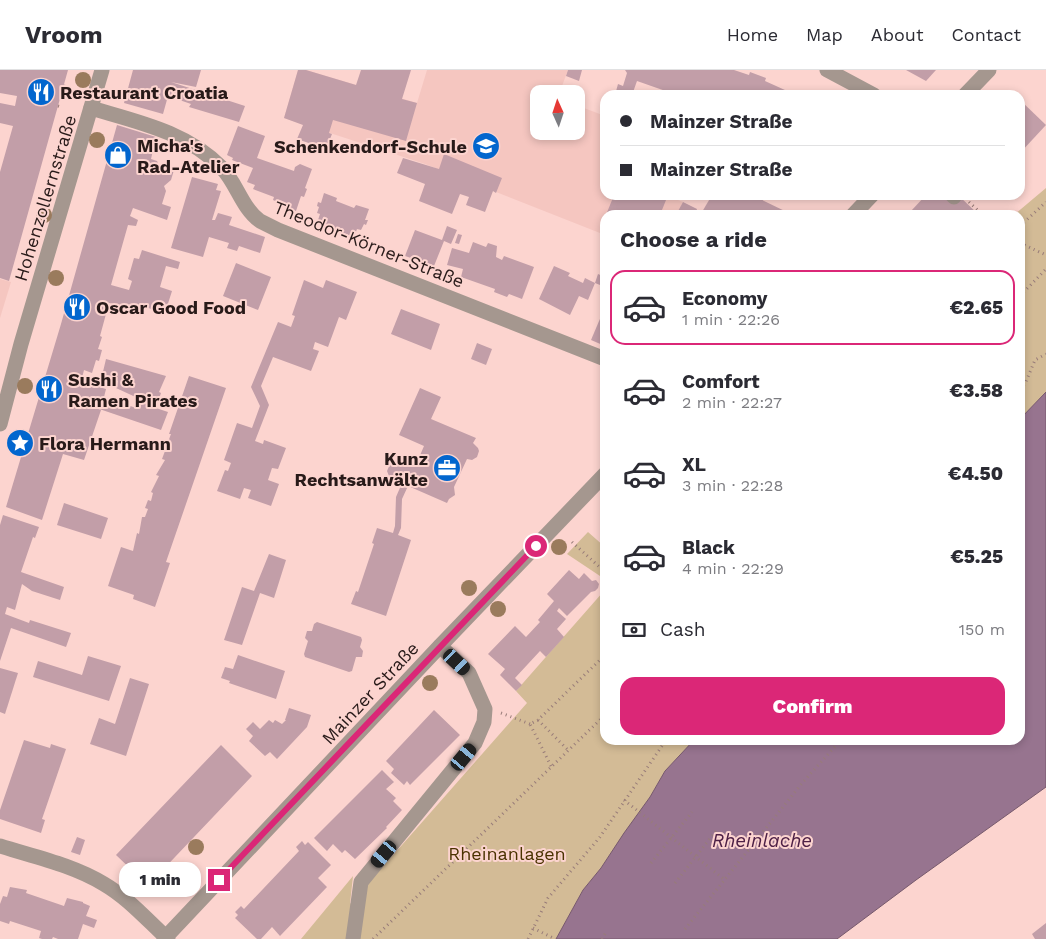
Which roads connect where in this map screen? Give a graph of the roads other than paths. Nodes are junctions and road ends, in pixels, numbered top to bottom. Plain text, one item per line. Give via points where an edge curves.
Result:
1 (102, 70) edge
2 (827, 70) edge
3 (989, 70) edge
4 (865, 90) edge
5 (970, 90) edge
6 (91, 108) junction
7 (867, 200) edge
8 (858, 210) edge
9 (600, 357) edge
10 (0, 424) edge
11 (600, 479) edge
12 (440, 646) junction
13 (0, 846) edge
14 (166, 938) edge
15 (353, 939) edge

1 - 6 street, Hohenzollernstraße
2 - 4 street
3 - 5 street
6 - 9 street, Theodor-Körner-Straße via 186,140 224,170 249,210 260,221 278,230
6 - 10 street, Hohenzollernstraße
7 - 8 street
11 - 12 street, Mainzer Straße
12 - 14 street, Mainzer Straße
12 - 15 street via 469,673 485,709 484,722 476,743 361,882
13 - 14 street via 83,873 120,894

